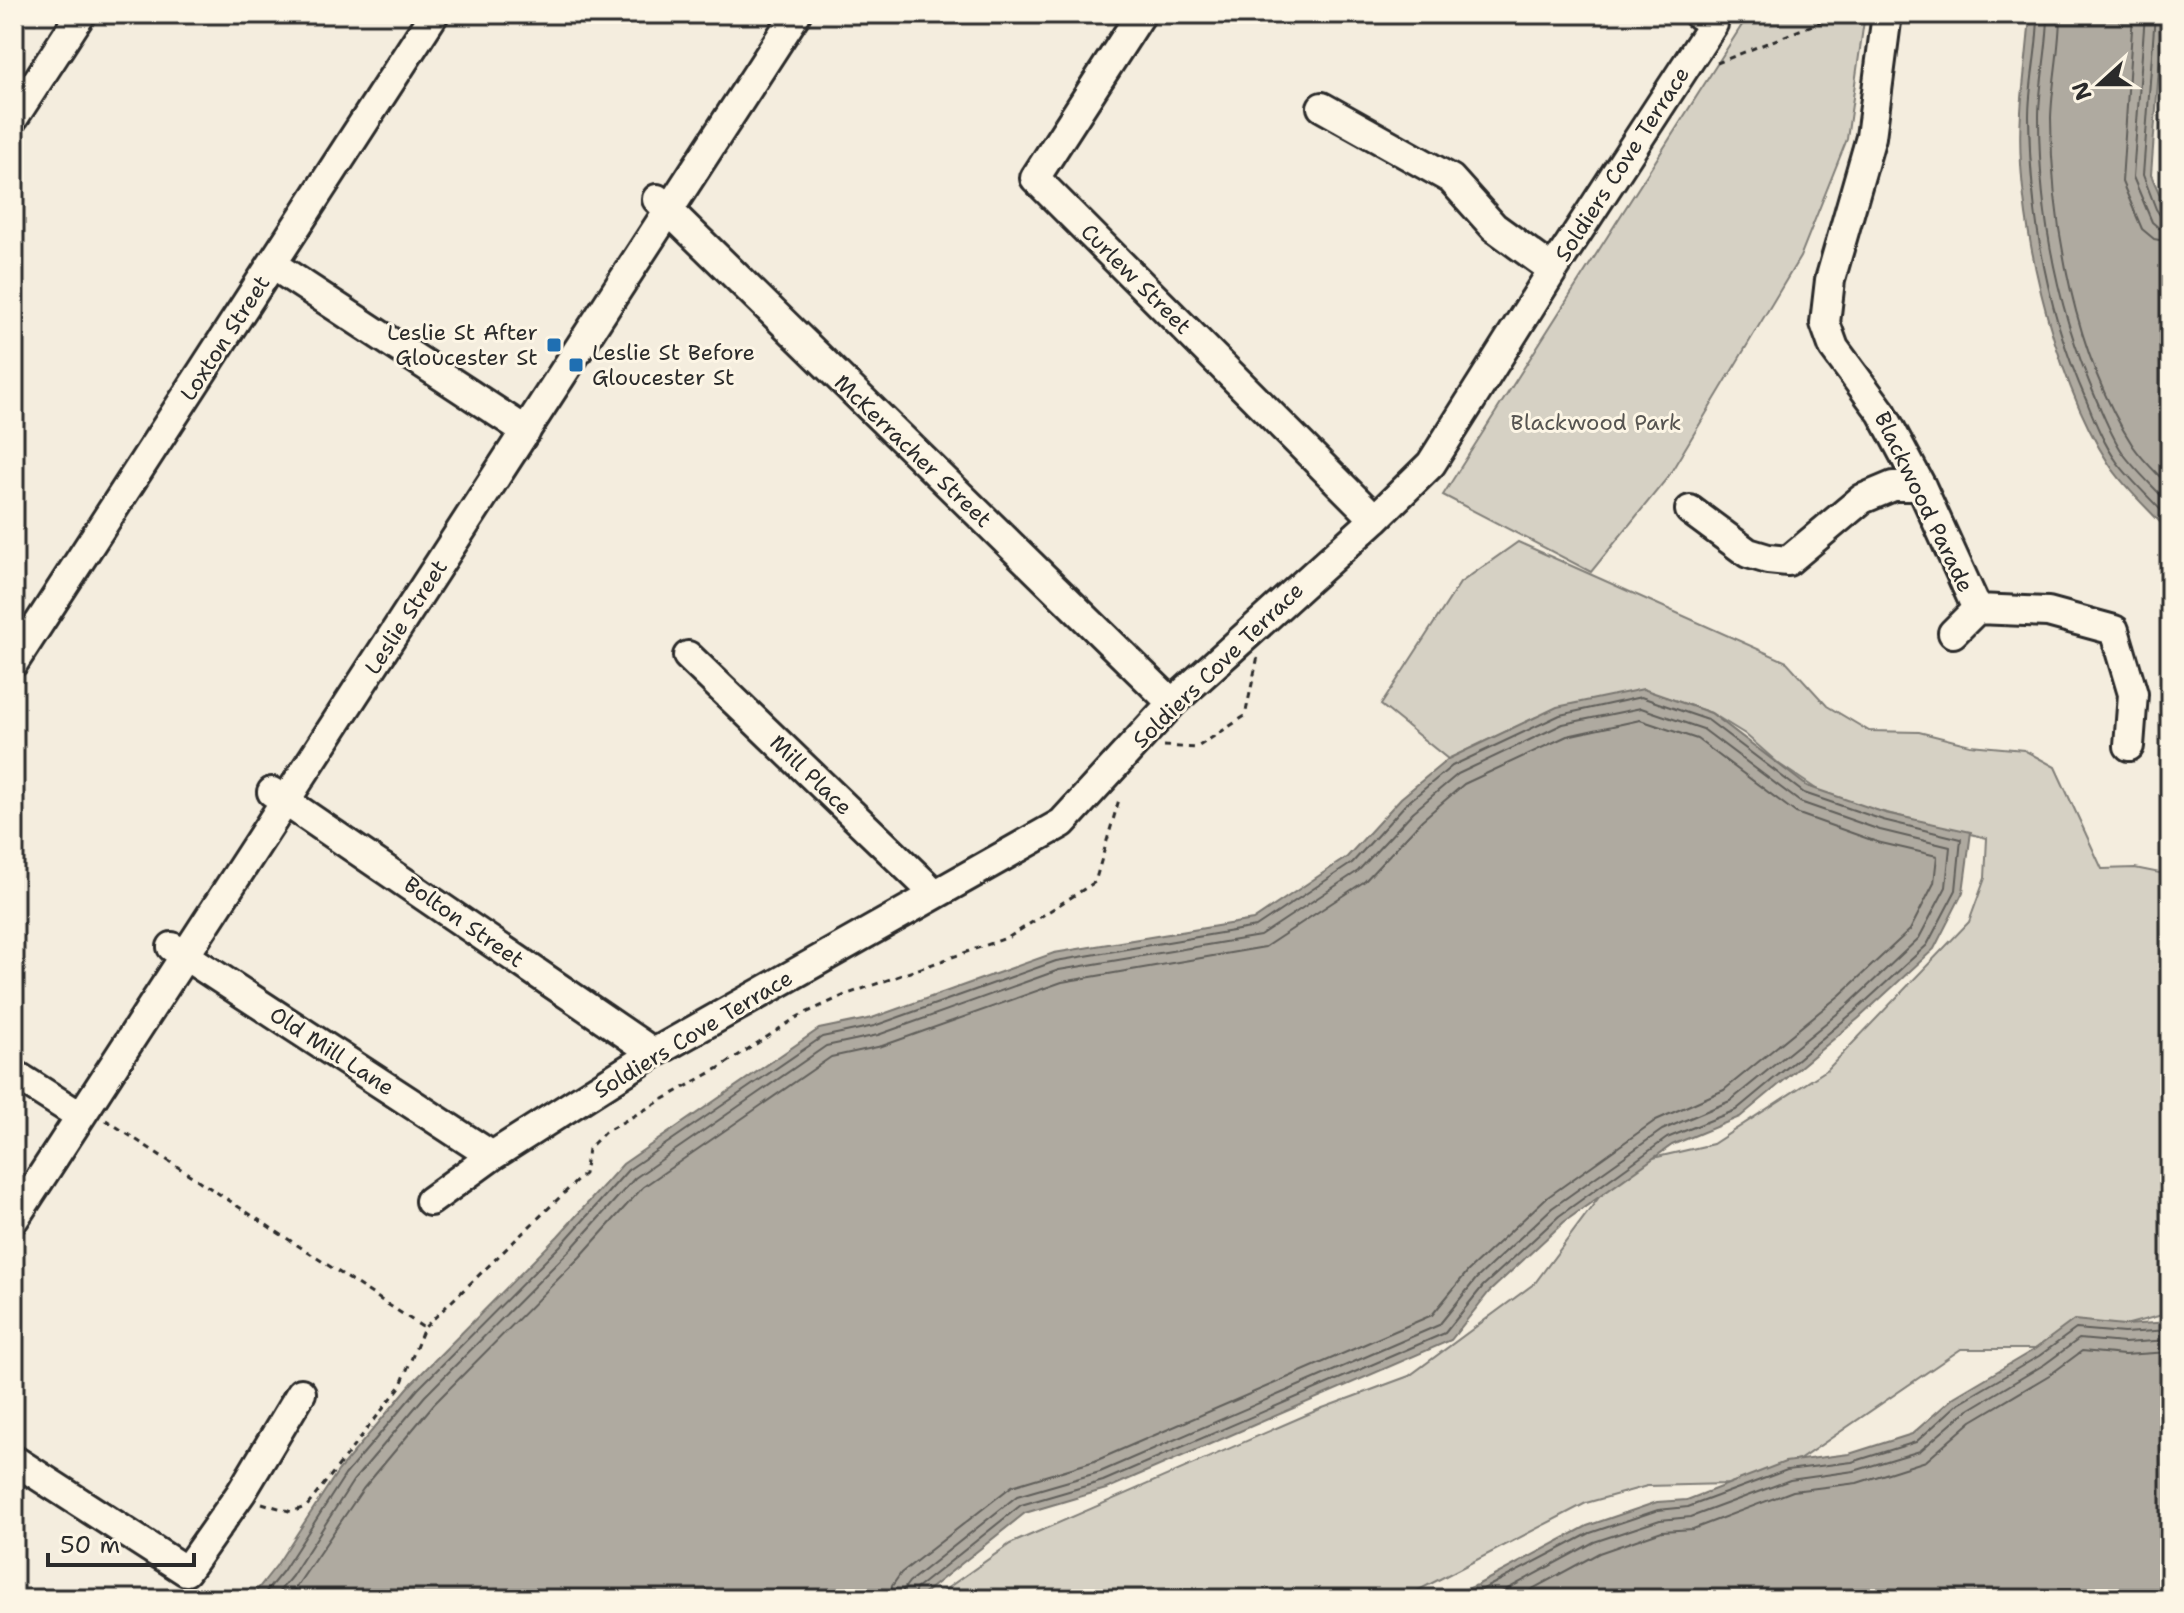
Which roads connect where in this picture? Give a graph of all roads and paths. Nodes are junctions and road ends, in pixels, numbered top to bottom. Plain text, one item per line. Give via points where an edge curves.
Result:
1 (81, 14) edge
2 (434, 14) edge
3 (776, 14) edge
4 (796, 14) edge
5 (1141, 14) edge
6 (1840, 14) edge
7 (1887, 14) edge
8 (1706, 19) edge
9 (1708, 66) dead end
10 (1322, 107) dead end
11 (14, 117) edge
12 (663, 204) junction
13 (273, 265) junction
14 (1553, 270) junction
15 (519, 427) junction
16 (1921, 486) junction
17 (1690, 510) dead end
18 (1375, 519) junction
19 (1977, 609) junction
20 (1953, 633) dead end
21 (688, 656) dead end
22 (14, 662) edge
23 (1172, 703) junction
24 (2129, 746) dead end
25 (280, 797) junction
26 (934, 893) junction
27 (179, 951) junction
28 (654, 1053) junction
29 (14, 1074) edge
30 (81, 1113) junction
31 (492, 1156) junction
32 (14, 1189) edge
33 (430, 1201) dead end
34 (14, 1219) edge
35 (424, 1328) dead end
36 (301, 1393) dead end
37 (14, 1460) edge

1 - 11 street
2 - 13 street, Loxton Street
3 - 12 street, Leslie Street
4 - 12 street, Leslie Street
5 - 18 street, Curlew Street via 1035,178
6 - 9 path
7 - 16 street, Blackwood Parade via 1871,137 1830,280 1825,323 1834,348 1882,413
8 - 14 street, Soldiers Cove Terrace
10 - 14 street via 1451,179 1494,227
12 - 15 street, Leslie Street
12 - 23 street, McKerracher Street
13 - 15 street
13 - 22 street, Loxton Street
14 - 18 street, Soldiers Cove Terrace via 1431,464
15 - 25 street, Leslie Street
16 - 17 street via 1893,486 1862,499 1788,561 1748,553
16 - 19 street, Blackwood Parade
18 - 23 street, Soldiers Cove Terrace
19 - 20 street
19 - 24 street, Blackwood Parade via 2048,612 2114,630 2133,694
21 - 26 street, Mill Place
23 - 26 street, Soldiers Cove Terrace via 1062,823
25 - 27 street, Leslie Street
25 - 28 street, Bolton Street
26 - 28 street, Soldiers Cove Terrace
27 - 30 street, Leslie Street
27 - 31 street, Old Mill Lane
28 - 31 street, Soldiers Cove Terrace
29 - 30 street
30 - 32 street, Leslie Street
30 - 34 street, Leslie Street
30 - 35 path
31 - 33 street, Soldiers Cove Terrace
36 - 37 street via 186,1571

